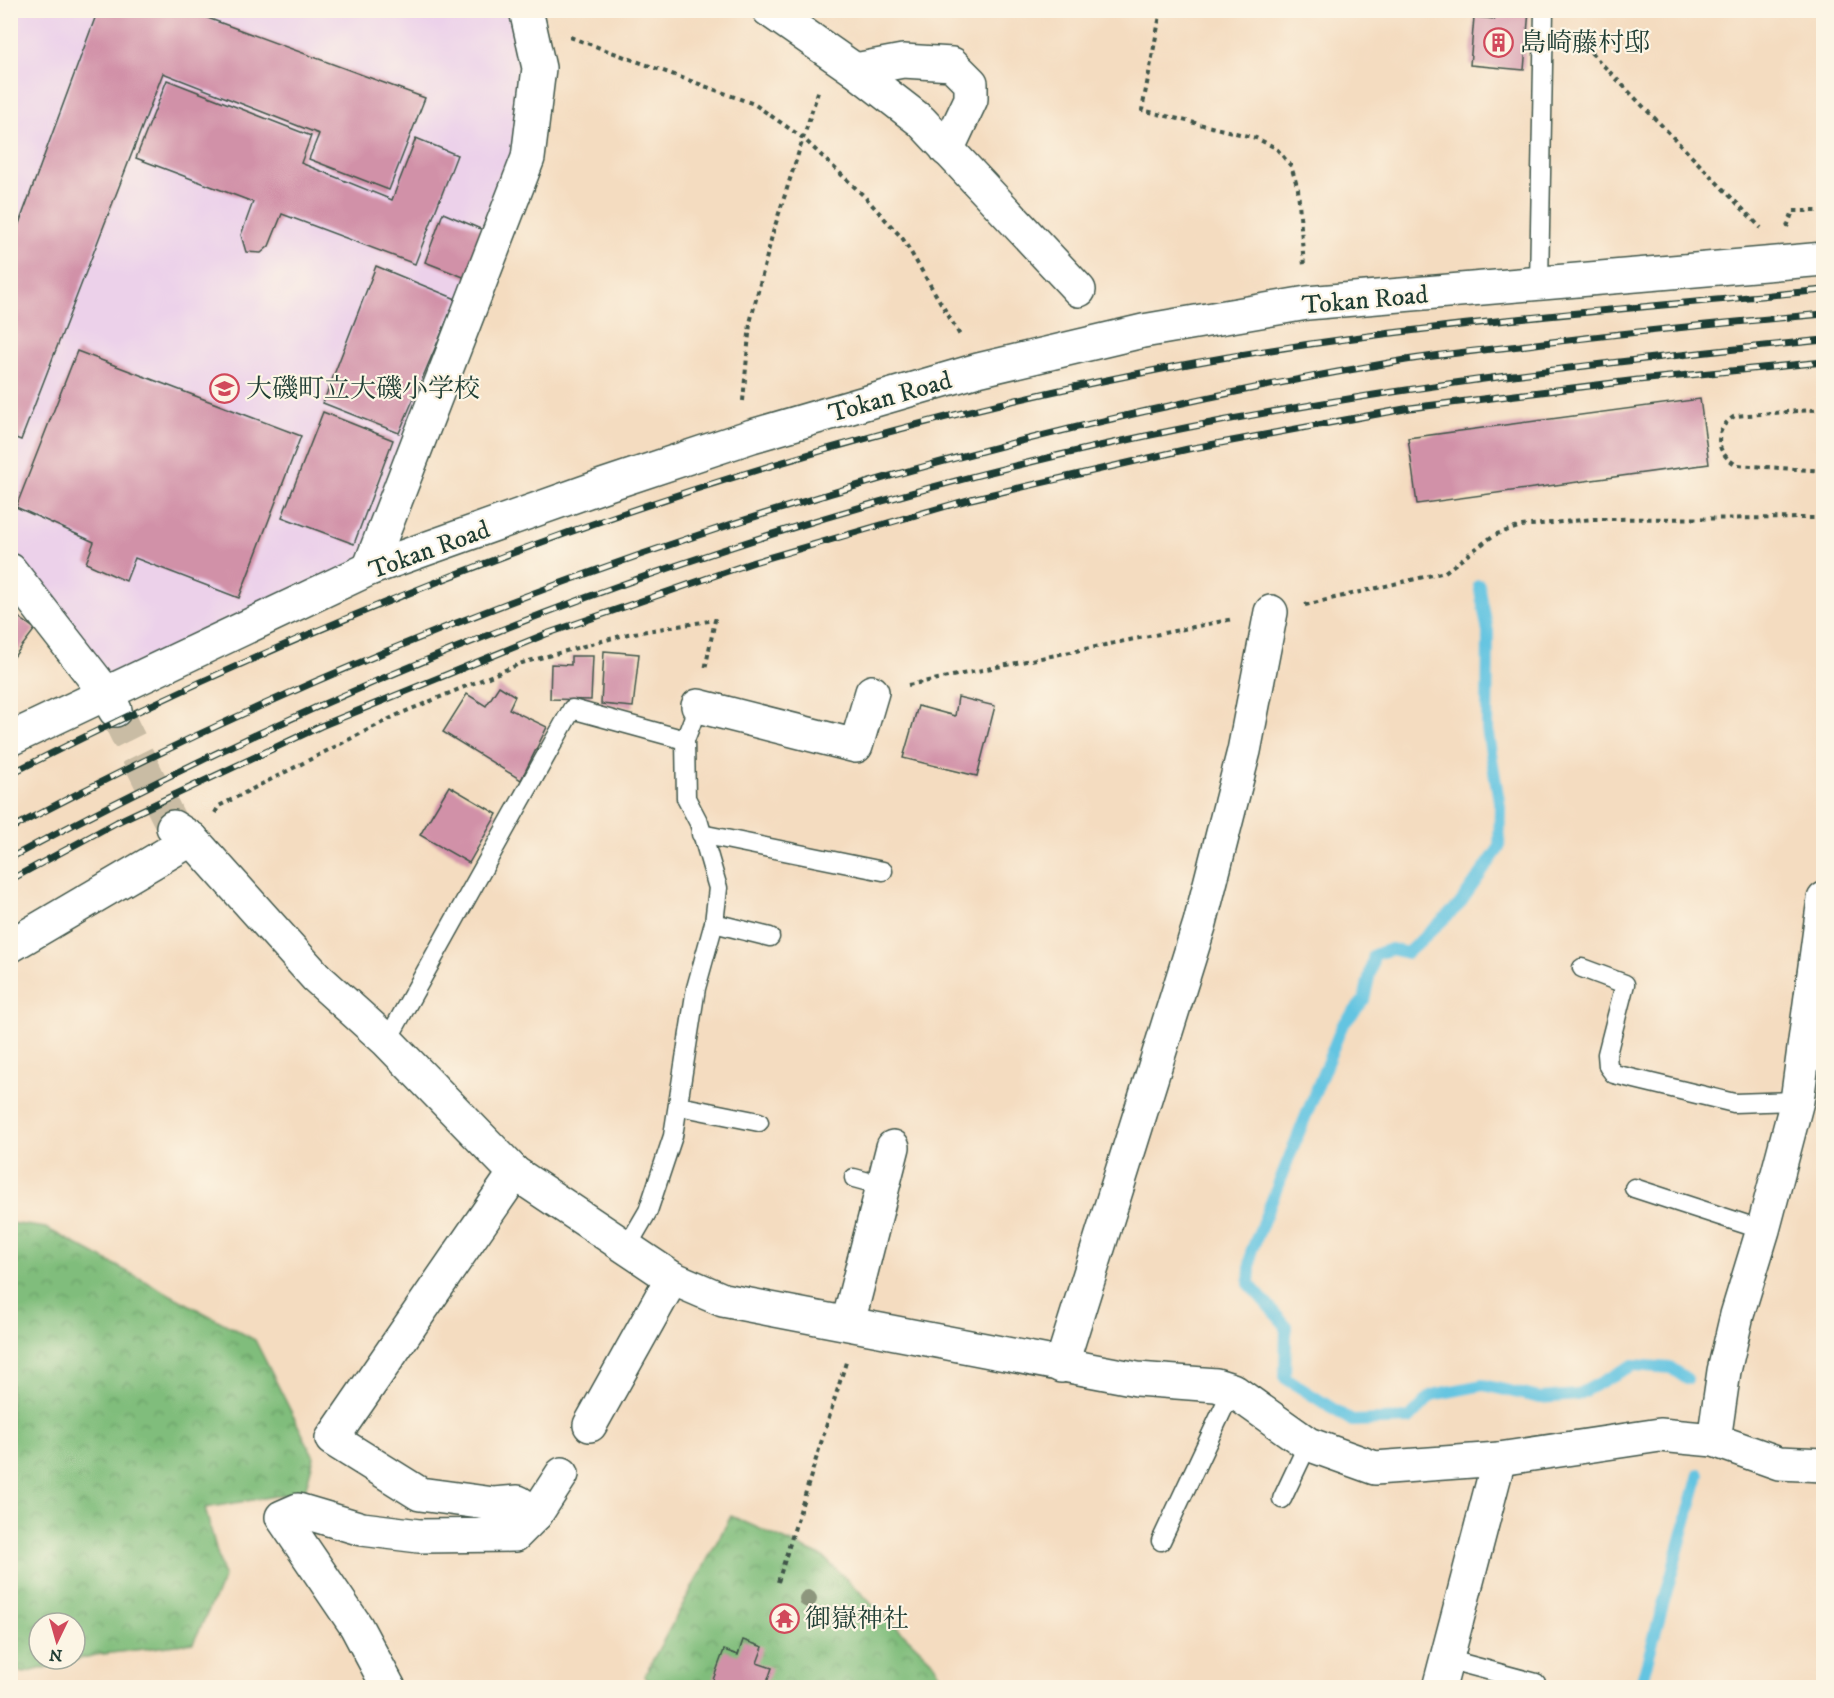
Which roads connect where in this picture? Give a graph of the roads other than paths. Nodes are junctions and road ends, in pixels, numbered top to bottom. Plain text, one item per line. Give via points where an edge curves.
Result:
1 (769, 10) edge
2 (1544, 10) edge
3 (527, 15) edge
4 (843, 62) junction
5 (947, 150) junction
6 (1812, 259) edge
7 (1539, 284) junction
8 (1079, 290) dead end
9 (369, 569) junction
10 (10, 570) edge
11 (1271, 612) road end
12 (872, 692) road end
13 (110, 701) junction
14 (698, 706) joint
15 (10, 739) edge
16 (685, 740) junction
17 (701, 834) junction
18 (883, 871) dead end
19 (1824, 898) edge
20 (714, 923) junction
21 (770, 937) dead end
22 (10, 946) edge
23 (1582, 968) dead end
24 (387, 1041) junction
25 (1797, 1101) junction
26 (680, 1106) junction
27 (759, 1122) dead end
28 (893, 1147) dead end
29 (516, 1173) junction
30 (1634, 1188) dead end
31 (1763, 1230) junction
32 (627, 1247) junction
33 (672, 1278) junction
34 (853, 1324) junction
35 (1061, 1366) junction
36 (1232, 1390) junction
37 (590, 1425) dead end
38 (1714, 1440) junction
39 (1308, 1444) junction
40 (1498, 1459) junction
41 (1824, 1465) edge
42 (562, 1474) dead end
43 (1282, 1499) dead end
44 (536, 1514) junction
45 (1161, 1541) dead end
46 (1442, 1673) edge
47 (1536, 1683) dead end
48 (389, 1688) edge

1 - 4 street
2 - 7 lane
3 - 9 street via 539,68 528,158
4 - 5 street via 921,121
4 - 5 street via 952,64 971,83 971,99
5 - 8 street
6 - 7 street, Tokan Road
7 - 9 street, Tokan Road via 1307,303 1143,332 978,370 752,436
9 - 13 street, Tokan Road via 214,644
10 - 13 street
11 - 35 street via 1244,750 1200,923
12 - 14 street via 856,746
13 - 15 street, Tokan Road
14 - 16 lane
16 - 17 lane via 686,798
16 - 24 lane via 572,709
17 - 18 lane
17 - 20 lane via 718,888
19 - 25 street
20 - 21 lane
20 - 26 lane via 696,988
22 - 24 street via 182,833 316,977
23 - 25 lane via 1625,984 1607,1054 1608,1066 1614,1074 1734,1103
24 - 29 street
25 - 31 street
26 - 27 lane
26 - 32 lane via 648,1211
28 - 34 street via 868,1182
29 - 32 street
29 - 44 street via 332,1439 420,1494 494,1504 518,1502
30 - 31 lane
31 - 38 street via 1737,1315
32 - 33 street
33 - 34 street via 723,1300
33 - 37 street
34 - 35 street
35 - 36 street
36 - 39 street
36 - 45 lane
38 - 40 street via 1660,1435
38 - 41 street via 1779,1463
39 - 40 street via 1375,1468
39 - 43 lane
40 - 46 street
42 - 44 street
44 - 48 street via 515,1535 419,1536 362,1529 298,1510 282,1517 356,1626
46 - 47 lane

